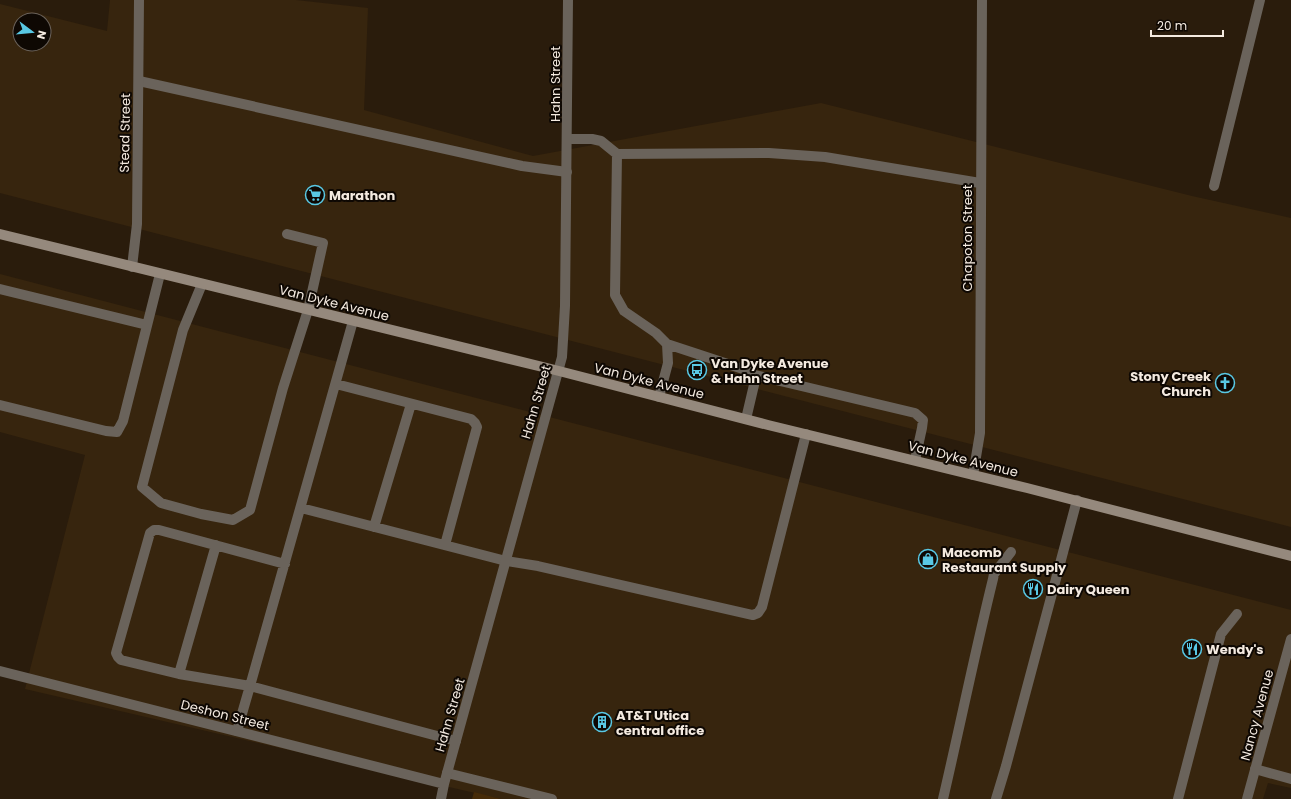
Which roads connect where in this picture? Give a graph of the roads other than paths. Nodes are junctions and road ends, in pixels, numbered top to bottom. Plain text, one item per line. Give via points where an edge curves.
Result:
1 (139, 0) edge
2 (568, 0) edge
3 (982, 0) edge
4 (1260, 0) edge
5 (139, 81) junction
6 (567, 139) junction
7 (617, 154) junction
8 (567, 172) junction
9 (980, 183) junction
10 (1214, 186) dead end
11 (0, 234) edge
12 (287, 234) dead end
13 (132, 267) junction
14 (160, 274) junction
15 (202, 284) junction
16 (0, 289) edge
17 (308, 310) junction
18 (353, 321) junction
19 (147, 325) junction
20 (667, 344) junction
21 (559, 372) junction
22 (755, 375) junction
23 (336, 384) junction
24 (659, 397) junction
25 (411, 404) junction
26 (0, 406) edge
27 (746, 419) junction
28 (806, 434) junction
29 (914, 460) junction
30 (973, 475) junction
31 (1077, 500) junction
32 (301, 508) junction
33 (374, 527) junction
34 (216, 545) junction
35 (445, 545) junction
36 (1011, 552) dead end
37 (1291, 556) edge
38 (506, 561) junction
39 (285, 564) junction
40 (1237, 614) dead end
41 (1291, 639) edge
42 (0, 671) edge
43 (180, 674) junction
44 (250, 686) junction
45 (237, 731) junction
46 (456, 741) junction
47 (1255, 769) junction
48 (447, 773) junction
49 (1291, 779) edge
50 (444, 784) junction
51 (441, 799) edge
52 (552, 799) edge
53 (943, 799) edge
54 (996, 799) edge
55 (1178, 799) edge
56 (1247, 799) edge

1 - 5 street, Stead Street
2 - 6 street, Hahn Street
3 - 9 street, Chapoton Street
4 - 10 street
5 - 8 street via 522,166
5 - 13 street, Stead Street via 137,224
6 - 7 street via 602,141
6 - 8 street, Hahn Street
7 - 9 street via 769,153 825,157
7 - 20 street via 615,295 624,311 656,333
8 - 21 street, Hahn Street via 565,326
9 - 30 street, Chapoton Street via 980,433
11 - 13 main road, Van Dyke Avenue
12 - 17 street via 323,243
13 - 14 main road, Van Dyke Avenue
14 - 15 main road, Van Dyke Avenue
14 - 19 street
15 - 17 main road, Van Dyke Avenue
15 - 17 street via 183,330 142,487 161,503 201,514 233,520 250,510 282,388
16 - 19 street
17 - 18 main road, Van Dyke Avenue
18 - 21 main road, Van Dyke Avenue
18 - 23 street
19 - 26 street via 123,421 117,432
20 - 22 street
20 - 24 street via 668,363
21 - 24 main road, Van Dyke Avenue
21 - 38 street, Hahn Street
22 - 27 street
22 - 29 street via 915,413 923,420
23 - 25 street
23 - 32 street
24 - 27 main road, Van Dyke Avenue
25 - 33 street
25 - 35 street via 471,420 478,427
27 - 28 main road, Van Dyke Avenue
28 - 29 main road, Van Dyke Avenue
28 - 38 street via 762,607 758,613 753,615
29 - 30 main road, Van Dyke Avenue
30 - 31 main road, Van Dyke Avenue
31 - 37 main road, Van Dyke Avenue
31 - 54 street
32 - 33 street
32 - 39 street
33 - 35 street
34 - 39 street
34 - 43 street
34 - 43 street via 158,530 150,533 116,653 122,660
35 - 38 street
36 - 53 street via 994,574
38 - 46 street, Hahn Street
39 - 44 street
40 - 55 street via 1221,634
41 - 47 street, Nancy Avenue
42 - 45 street, Deshon Street
43 - 44 street
44 - 45 street
44 - 46 street
45 - 50 street, Deshon Street
46 - 48 street, Hahn Street
47 - 49 street
47 - 56 street, Nancy Avenue
48 - 50 street, Hahn Street
48 - 52 street
50 - 51 street, Hahn Street

